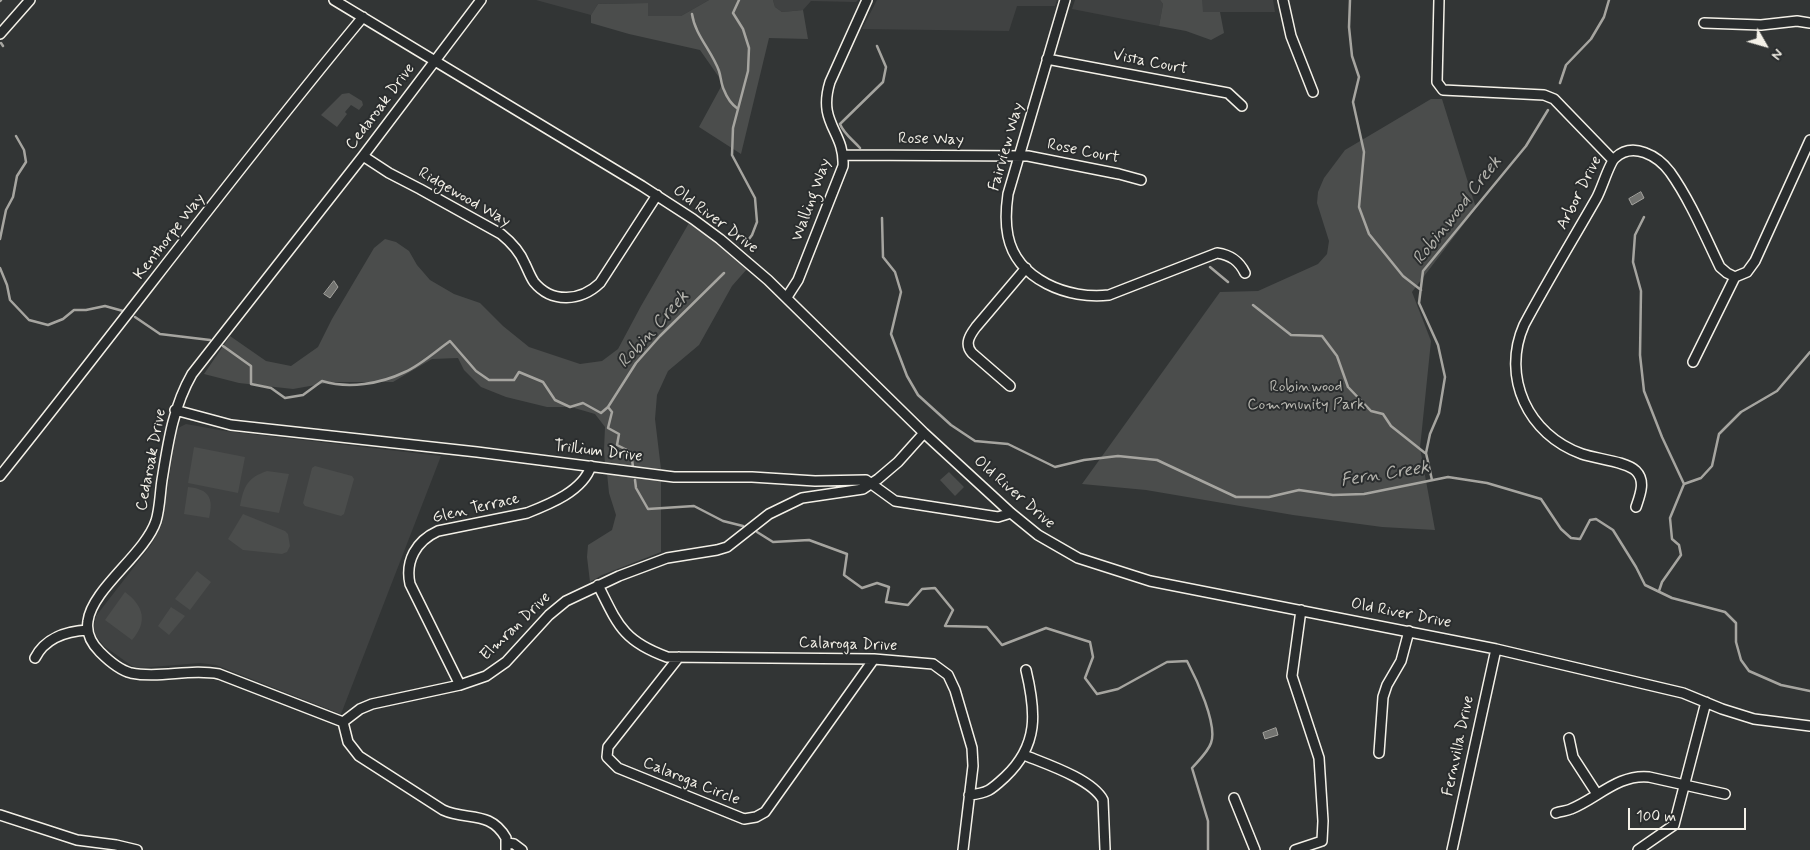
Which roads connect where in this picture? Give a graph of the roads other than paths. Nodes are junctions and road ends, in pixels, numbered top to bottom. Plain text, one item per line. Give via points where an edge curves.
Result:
1 (30, 0) edge
2 (334, 0) edge
3 (481, 0) edge
4 (868, 0) edge
5 (1065, 0) edge
6 (1283, 0) edge
7 (1439, 0) edge
8 (363, 17) junction
9 (1704, 23) dead end
10 (1810, 23) edge
11 (0, 34) edge
12 (1048, 59) junction
13 (436, 61) junction
14 (1313, 92) dead end
15 (1242, 106) dead end
16 (1810, 140) edge
17 (844, 155) junction
18 (363, 156) junction
19 (1019, 156) junction
20 (1613, 160) junction
21 (1141, 180) dead end
22 (657, 195) junction
23 (1026, 268) junction
24 (1245, 273) dead end
25 (1735, 277) junction
26 (787, 297) junction
27 (1693, 362) dead end
28 (1010, 386) dead end
29 (176, 410) junction
30 (924, 433) junction
31 (591, 466) junction
32 (0, 476) edge
33 (872, 484) junction
34 (1636, 507) dead end
35 (1011, 513) junction
36 (598, 585) junction
37 (1300, 610) junction
38 (88, 630) junction
39 (1409, 631) junction
40 (1496, 648) junction
41 (679, 657) junction
42 (35, 658) dead end
43 (874, 659) junction
44 (1026, 670) dead end
45 (460, 685) junction
46 (1706, 702) junction
47 (343, 722) junction
48 (1810, 726) edge
49 (1569, 738) dead end
50 (1379, 753) dead end
51 (1024, 755) junction
52 (1685, 784) junction
53 (1596, 794) junction
54 (1725, 794) dead end
55 (969, 796) junction
56 (1234, 798) dead end
57 (1556, 813) dead end
58 (0, 815) edge
59 (1322, 841) junction
60 (506, 847) edge
61 (1105, 849) edge
62 (137, 850) edge
63 (522, 850) edge
64 (963, 850) edge
65 (1255, 850) edge
66 (1295, 850) edge
67 (1328, 850) edge
68 (1452, 850) edge
69 (1638, 850) edge

1 - 11 street
2 - 8 street, Old River Drive
3 - 13 street, Cedaroak Drive
4 - 17 street, Walling Way via 826,93 828,118
5 - 12 street, Fairview Way
6 - 14 street via 1291,36
7 - 20 street via 1437,82 1443,90 1544,94 1554,99
8 - 13 street, Old River Drive
8 - 32 street, Kenthorpe Way
9 - 10 street via 1762,25 1797,20
12 - 15 street, Vista Court via 1228,93
12 - 19 street, Fairview Way
13 - 18 street, Cedaroak Drive
13 - 22 street, Old River Drive
16 - 25 street via 1755,261 1747,272
17 - 19 street, Rose Way
17 - 26 street, Walling Way via 839,179 798,280
18 - 22 street, Ridgewood Way via 501,234 519,254 538,286 562,298 583,295 600,283
18 - 29 street, Cedaroak Drive via 197,368 184,388
19 - 21 street, Rose Court
19 - 23 street, Fairview Way via 1008,194 1007,226 1011,245
20 - 25 street, Arbor Drive via 1627,151 1638,150 1662,164 1680,187 1720,267
20 - 34 street, Arbor Drive via 1600,193 1524,324 1518,339 1516,362 1521,393 1536,424 1570,450 1635,470 1642,483
22 - 26 street, Old River Drive via 710,230
23 - 24 street, Fairview Way via 1056,288 1073,294 1096,296 1109,295 1217,252 1240,262
23 - 28 street via 976,327 968,342 969,350
25 - 27 street
26 - 30 street, Old River Drive
29 - 31 street, Trillium Drive via 231,424
29 - 38 street, Cedaroak Drive via 155,521 145,541 94,605
30 - 33 street, Elmran Drive
30 - 35 street, Old River Drive
31 - 33 street, Trillium Drive via 674,477 866,480
31 - 45 street, Glen Terrace via 587,477 578,486 540,508 438,530 417,548 408,572 410,584
33 - 35 street, Trillium Drive via 895,501 998,517
33 - 36 street, Elmran Drive via 855,491 802,498 769,514 727,547 667,558
35 - 37 street, Old River Drive via 1053,545 1097,565 1150,581
36 - 41 street, Calaroga Drive via 615,619 631,639 658,654
36 - 45 street, Elmran Drive via 554,610 501,667
37 - 39 street, Old River Drive
37 - 59 street via 1292,676 1319,758
38 - 42 street via 60,636 44,646
38 - 47 street via 100,652 126,672 218,674
39 - 40 street, Old River Drive
39 - 50 street via 1401,661 1383,697
40 - 46 street, Old River Drive via 1658,686
40 - 68 street, Fernvilla Drive
41 - 43 street, Calaroga Drive
41 - 43 street, Calaroga Circle via 608,747 607,757 618,768 744,819 765,812
43 - 55 street, Calaroga Drive via 933,664 948,675 972,748
44 - 51 street via 1034,711
45 - 47 street, Elmran Drive via 372,704
46 - 48 street, Old River Drive via 1732,713
46 - 52 street
47 - 60 street via 350,745 361,757 442,810 477,816 490,822 503,832
49 - 53 street via 1574,757
51 - 55 street via 1015,768 986,793
51 - 61 street via 1082,781 1099,793 1103,800
52 - 53 street via 1638,776
52 - 54 street
52 - 69 street via 1674,825
53 - 57 street via 1572,809
55 - 64 street, Calaroga Drive
56 - 65 street
58 - 62 street via 73,839
59 - 66 street
59 - 67 street
60 - 63 street via 514,844

